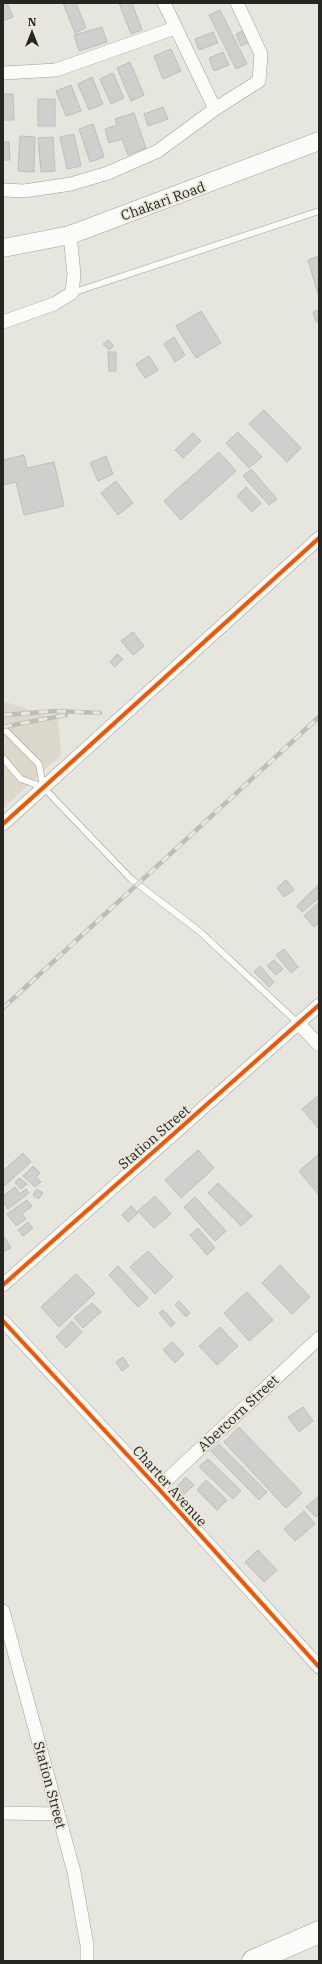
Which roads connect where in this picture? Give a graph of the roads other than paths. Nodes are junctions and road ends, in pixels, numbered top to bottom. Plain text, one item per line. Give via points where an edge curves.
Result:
1 (164, 3) edge
2 (236, 3) edge
3 (175, 28) junction
4 (3, 73) edge
5 (215, 109) junction
6 (319, 141) edge
7 (3, 190) edge
8 (319, 211) edge
9 (70, 235) junction
10 (3, 248) edge
11 (72, 293) junction
12 (3, 322) edge
13 (319, 538) edge
14 (3, 728) edge
15 (3, 758) edge
16 (43, 787) junction
17 (3, 824) edge
18 (319, 1005) edge
19 (299, 1024) junction
20 (319, 1045) edge
21 (3, 1285) edge
22 (3, 1321) edge
23 (319, 1338) edge
24 (158, 1488) junction
25 (3, 1611) edge
26 (318, 1664) edge
27 (3, 1813) edge
28 (58, 1814) junction
29 (319, 1932) edge
30 (87, 1961) edge
31 (253, 1961) edge

1 - 3 street
2 - 5 street via 261,54 259,81
3 - 4 street via 56,70
3 - 5 street
5 - 7 street via 158,151 108,173 71,184
6 - 9 main road, Chakari Road
8 - 11 lane
9 - 10 main road, Chakari Road
9 - 11 street via 74,274
11 - 12 street via 54,304
13 - 16 street
14 - 16 lane via 39,764
15 - 16 lane via 21,779
16 - 17 street
16 - 19 lane via 132,879 199,931
18 - 19 street, Station Street
19 - 20 street
19 - 21 street, Station Street
22 - 24 street, Charter Avenue
23 - 24 street, Abercorn Street
24 - 26 street, Charter Avenue
25 - 28 street, Station Street
27 - 28 street
28 - 30 street, Station Street via 74,1872 87,1945
29 - 31 highway

